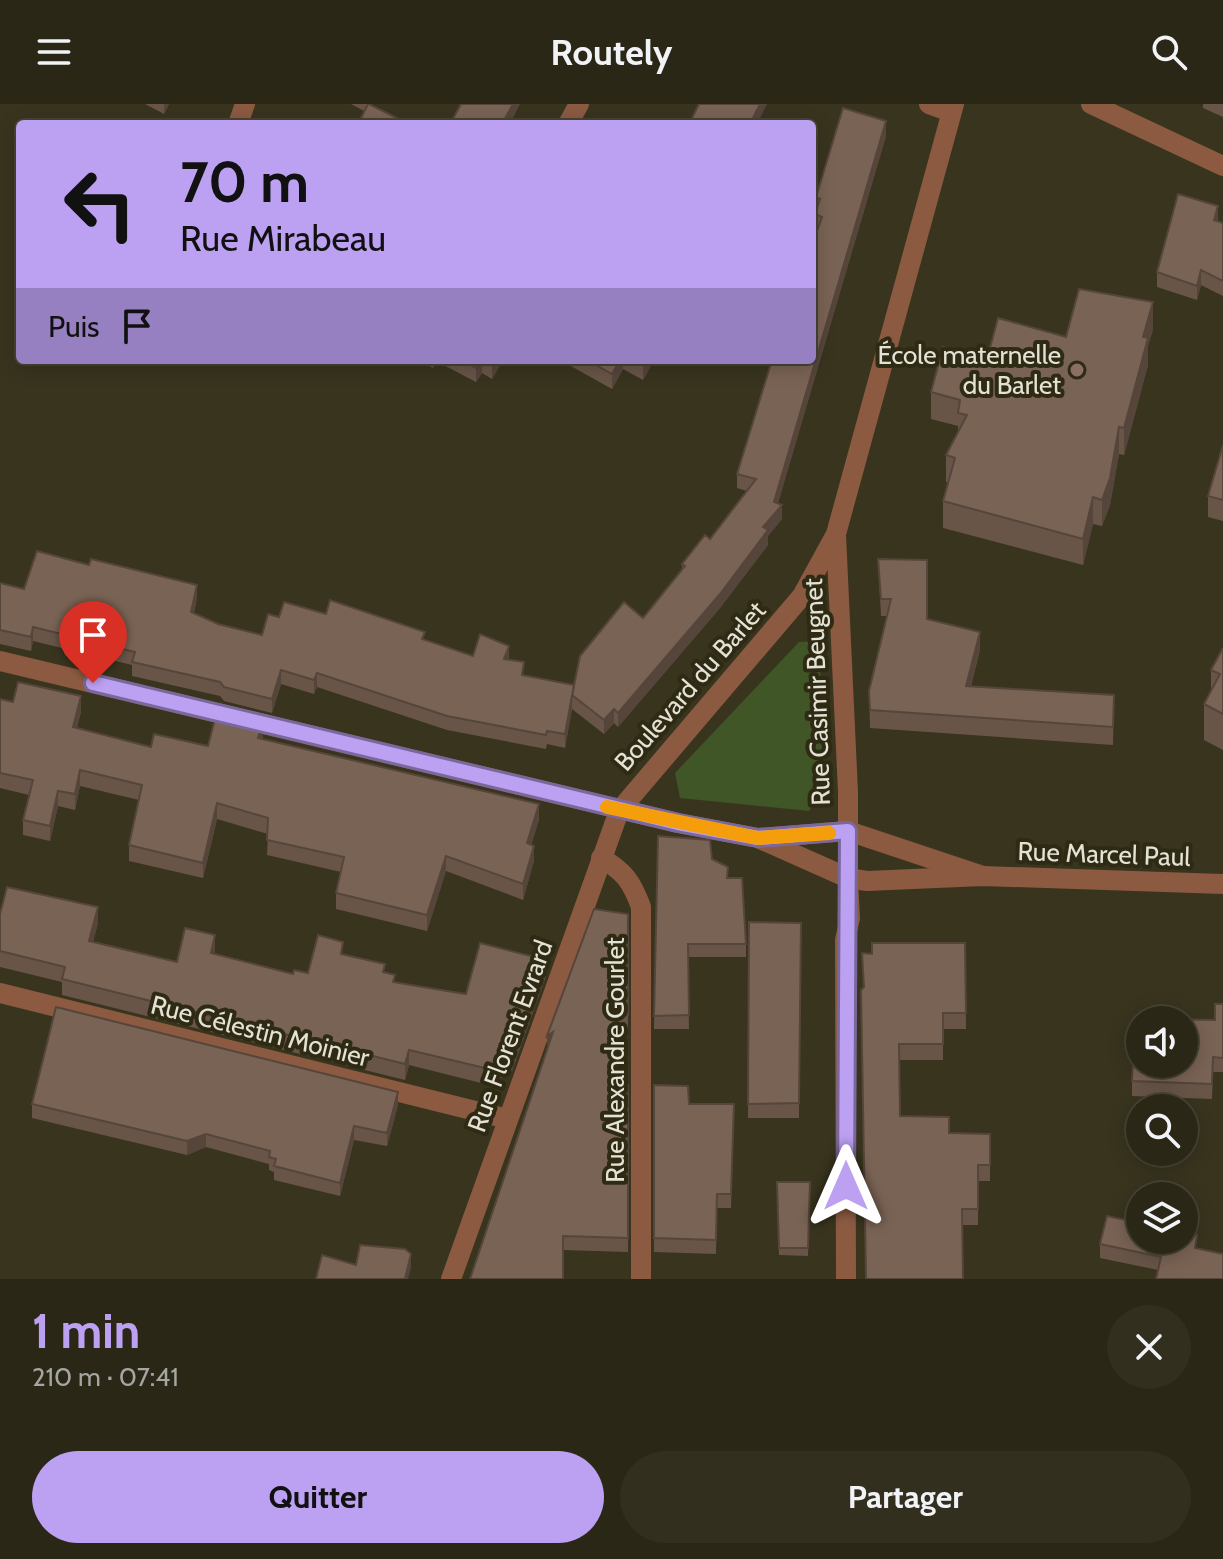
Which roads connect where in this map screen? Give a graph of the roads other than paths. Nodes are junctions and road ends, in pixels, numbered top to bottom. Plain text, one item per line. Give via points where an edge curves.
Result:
1 (929, 104) edge
2 (1091, 104) edge
3 (952, 108) edge
4 (1223, 166) edge
5 (836, 534) junction
6 (802, 596) junction
7 (839, 604) junction
8 (0, 661) edge
9 (619, 811) junction
10 (848, 831) junction
11 (758, 838) junction
12 (601, 858) junction
13 (983, 876) junction
14 (848, 878) junction
15 (1223, 884) edge
16 (0, 993) edge
17 (508, 1119) junction
18 (451, 1279) edge
19 (641, 1279) edge
20 (846, 1279) edge

1 - 3 street
2 - 4 street
3 - 5 street, Boulevard du Barlet
5 - 6 street, Boulevard du Barlet
5 - 7 street, Rue Casimir Beugnet
6 - 7 street, Boulevard du Barlet
6 - 9 street, Boulevard du Barlet
7 - 10 street, Rue Casimir Beugnet
8 - 9 street
9 - 11 street
9 - 12 street, Rue Florent Evrard
10 - 11 street
10 - 13 street, Rue Marcel Paul
10 - 14 street, Rue Casimir Beugnet
11 - 14 street, Rue Marcel Paul
12 - 17 street, Rue Florent Evrard
12 - 19 street, Rue Alexandre Gourlet via 622,871 641,907
13 - 14 street, Rue Marcel Paul via 896,882
13 - 15 street, Rue Marcel Paul
14 - 20 street, Rue Casimir Beugnet
16 - 17 street, Rue Célestin Moinier
17 - 18 street, Rue Florent Evrard

